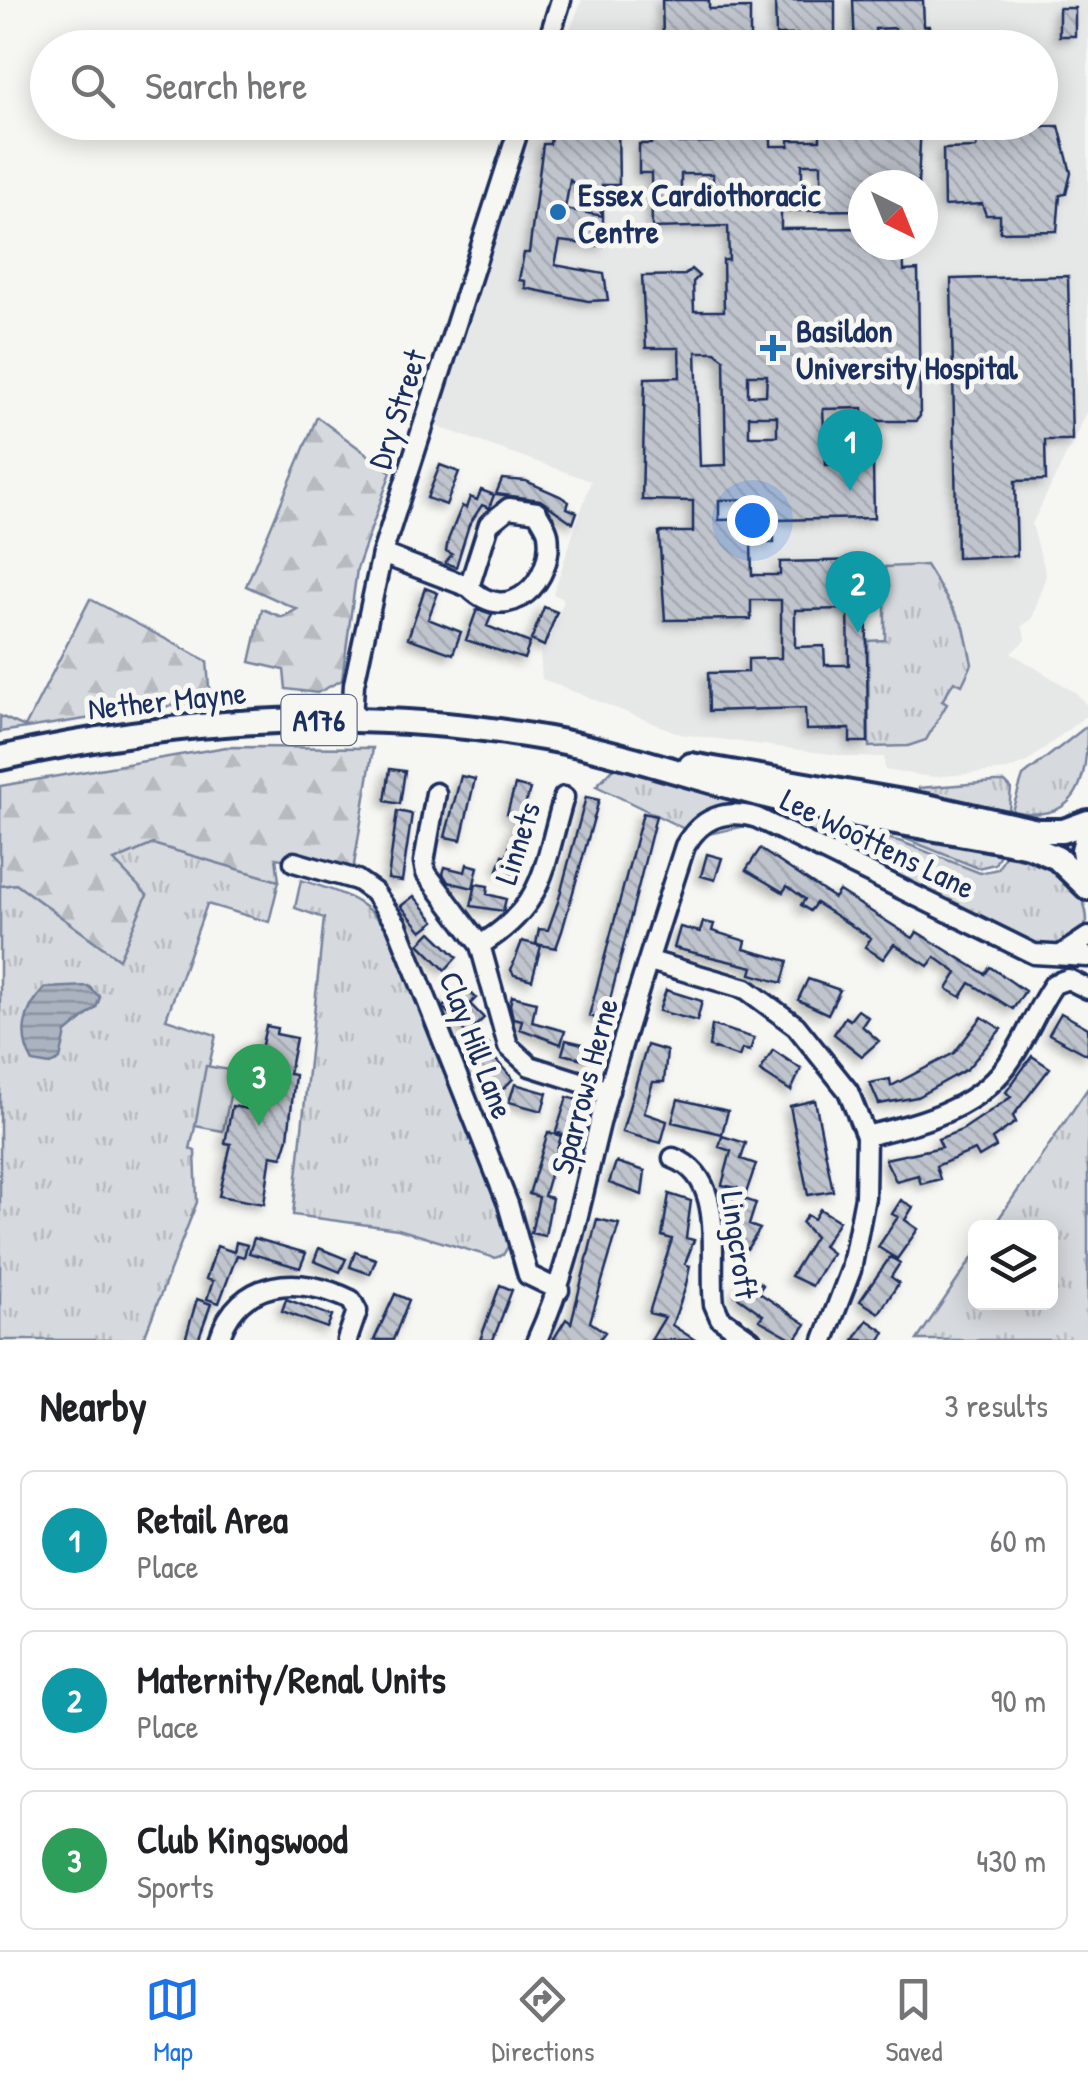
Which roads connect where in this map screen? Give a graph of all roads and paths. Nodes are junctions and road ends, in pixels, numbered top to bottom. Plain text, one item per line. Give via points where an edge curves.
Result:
1 (561, 0) edge
2 (552, 30) edge
3 (515, 140) edge
4 (382, 554) junction
5 (469, 587) junction
6 (352, 719) junction
7 (0, 758) edge
8 (638, 759) junction
9 (436, 793) dead end
10 (564, 797) dead end
11 (538, 808) dead end
12 (1088, 822) edge
13 (555, 826) junction
14 (1088, 831) edge
15 (684, 846) joint
16 (294, 862) dead end
17 (1088, 884) edge
18 (1088, 936) edge
19 (480, 945) junction
20 (1088, 956) edge
21 (1051, 958) junction
22 (650, 961) junction
23 (1088, 988) edge
24 (609, 1091) junction
25 (866, 1136) junction
26 (688, 1140) dead end
27 (559, 1290) junction
28 (219, 1340) edge
29 (348, 1340) edge
30 (537, 1340) edge
31 (751, 1340) edge
32 (824, 1340) edge

1 - 2 street
3 - 4 street, Dry Street
4 - 5 street
4 - 6 street, Dry Street
5 - 5 street via 489,524 509,508 537,512 548,535 542,570 522,598 502,606
6 - 7 main road, Nether Mayne / A176 via 170,728
6 - 8 main road, Nether Mayne / A176 via 513,734
8 - 12 main road, Nether Mayne / A176 via 768,777 1037,831
8 - 17 main road, Nether Mayne / A176 via 792,802 1040,850
9 - 19 street via 426,874
10 - 13 street, Linnets
11 - 13 street
13 - 19 street, Linnets via 528,907
14 - 17 main road, Nether Mayne / A176
15 - 21 street, Lee Woottens Lane via 709,819 732,813 757,818
15 - 22 street, Sparrows Herne
16 - 27 street, Clay Hill Lane via 357,880 391,915 508,1204 528,1275
18 - 21 street
19 - 24 street via 508,1046 530,1066
20 - 21 street, Lee Woottens Lane
22 - 24 street, Sparrows Herne
22 - 25 street via 746,989 786,1017 833,1067
23 - 25 street via 1068,979 1054,984 1011,1060 965,1103
24 - 27 street, Sparrows Herne
25 - 32 street via 866,1197 851,1270
26 - 31 street, Lingcroft via 678,1160 702,1182 708,1202 714,1304 720,1318
27 - 30 street, Sparrows Herne
28 - 29 street via 245,1300 289,1283 351,1300 357,1311

